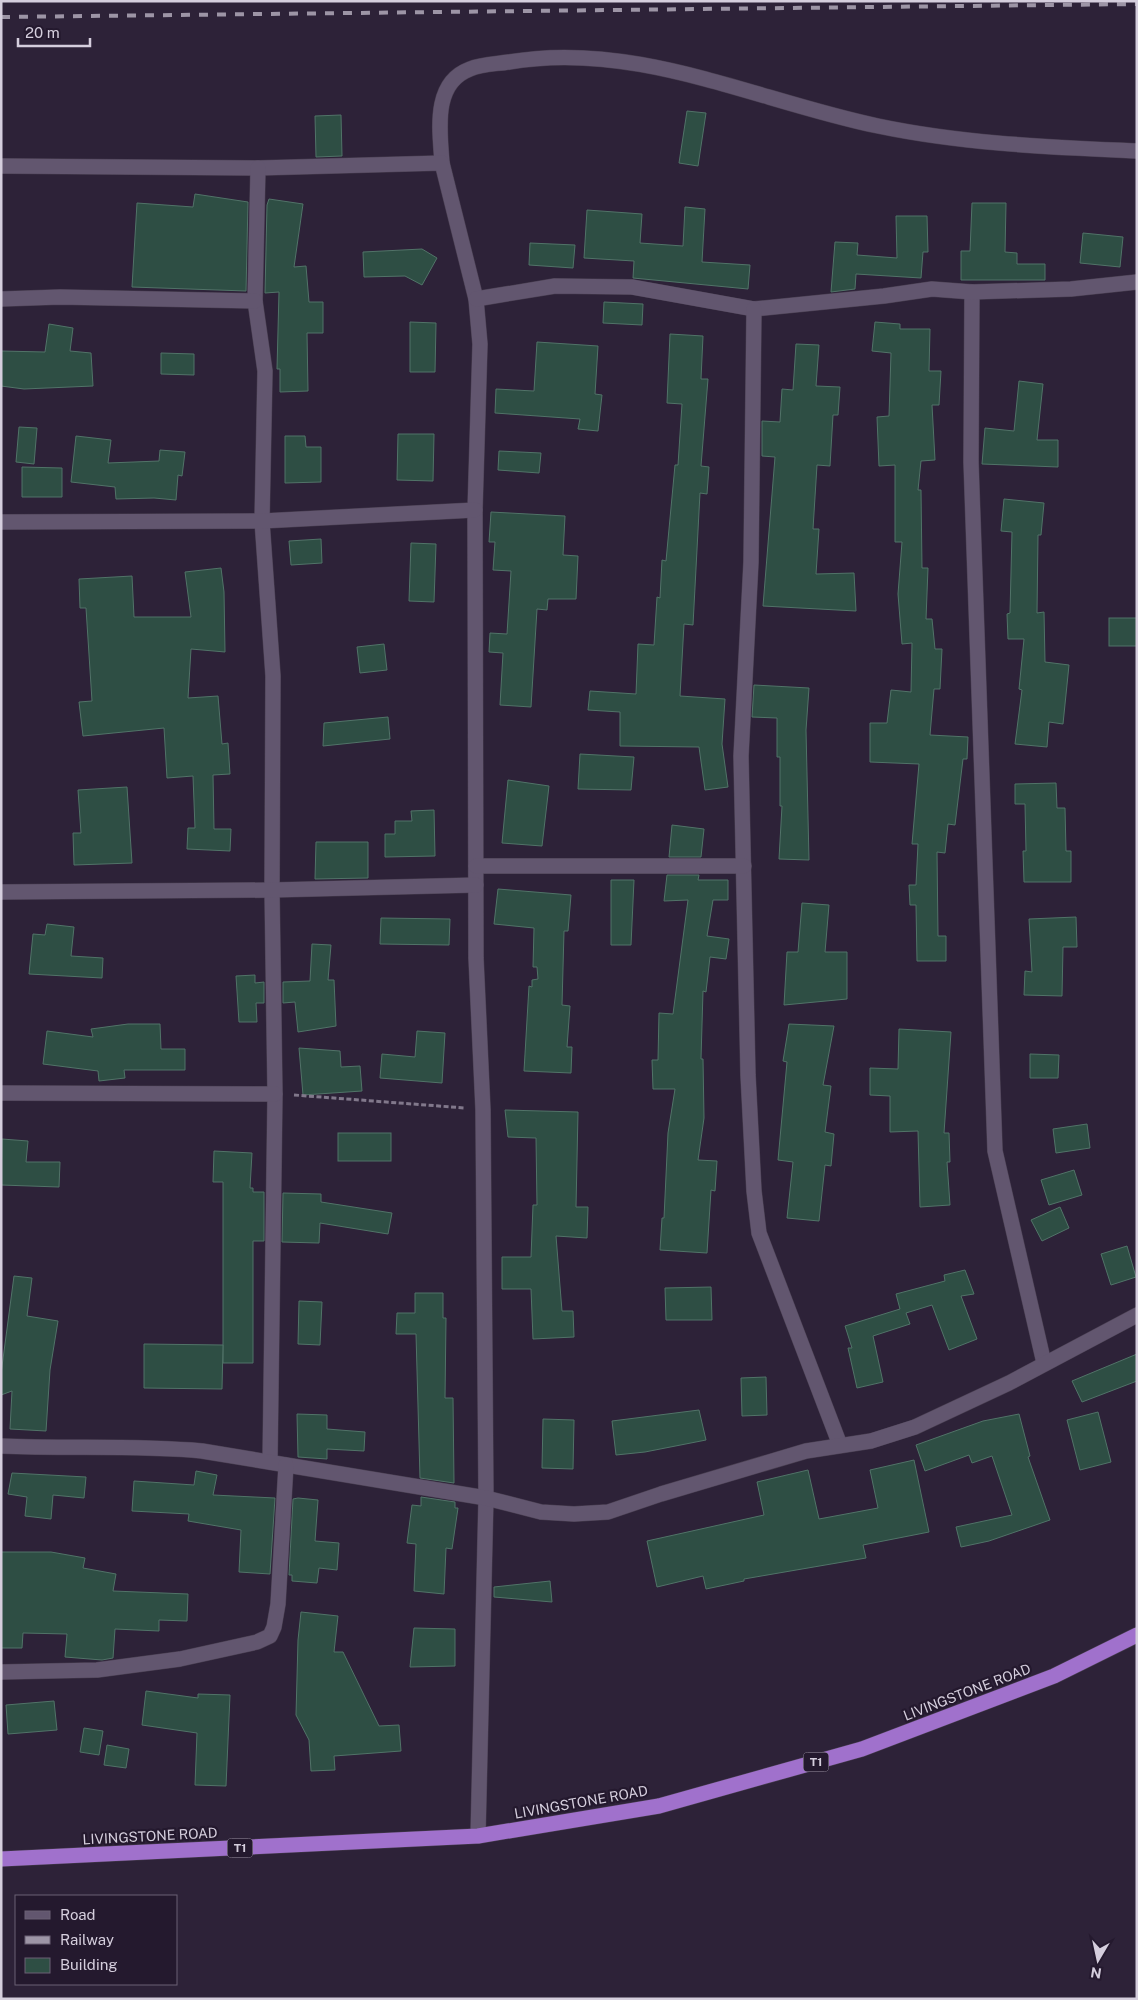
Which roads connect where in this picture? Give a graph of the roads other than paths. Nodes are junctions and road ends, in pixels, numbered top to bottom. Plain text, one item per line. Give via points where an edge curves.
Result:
1 (1137, 151) edge
2 (442, 163) junction
3 (1, 166) edge
4 (258, 168) junction
5 (1137, 282) edge
6 (972, 292) junction
7 (1, 298) edge
8 (476, 299) junction
9 (255, 301) junction
10 (754, 309) junction
11 (475, 510) junction
12 (262, 521) junction
13 (1, 522) edge
14 (476, 866) junction
15 (744, 866) junction
16 (476, 885) junction
17 (272, 890) junction
18 (1, 892) edge
19 (1, 1093) edge
20 (275, 1094) junction
21 (1137, 1315) edge
22 (1044, 1363) junction
23 (840, 1445) junction
24 (1, 1446) edge
25 (270, 1462) junction
26 (286, 1465) junction
27 (486, 1498) junction
28 (1137, 1635) edge
29 (1, 1672) edge
30 (478, 1836) junction
31 (1, 1859) edge

1 - 2 street via 1010,146 878,126 659,68 553,56 469,69 452,81 444,94 439,121
2 - 4 street
2 - 8 street
3 - 4 street
4 - 9 street
5 - 6 street via 1071,289
6 - 10 street via 932,289
6 - 22 street via 970,462 995,1151
7 - 9 street
8 - 10 street via 555,286 632,287
8 - 11 street via 480,344
9 - 12 street via 265,371
10 - 15 street via 751,562 741,756
11 - 12 street
11 - 14 street
12 - 13 street
12 - 17 street via 273,676
14 - 15 street
14 - 16 street
15 - 23 street via 748,1075 759,1233
16 - 17 street
16 - 27 street via 483,1110
17 - 18 street
17 - 20 street
19 - 20 street
20 - 25 street
21 - 22 street
22 - 23 street via 915,1427 871,1441
23 - 27 street via 739,1470 608,1512 541,1512
24 - 25 street via 164,1448
25 - 26 street
26 - 27 street
26 - 29 street via 278,1604 270,1636 257,1642 180,1659 97,1670
27 - 30 street
28 - 30 highway, LIVINGSTONE ROAD / T1 via 1054,1676 862,1749 659,1806
30 - 31 highway, LIVINGSTONE ROAD / T1

